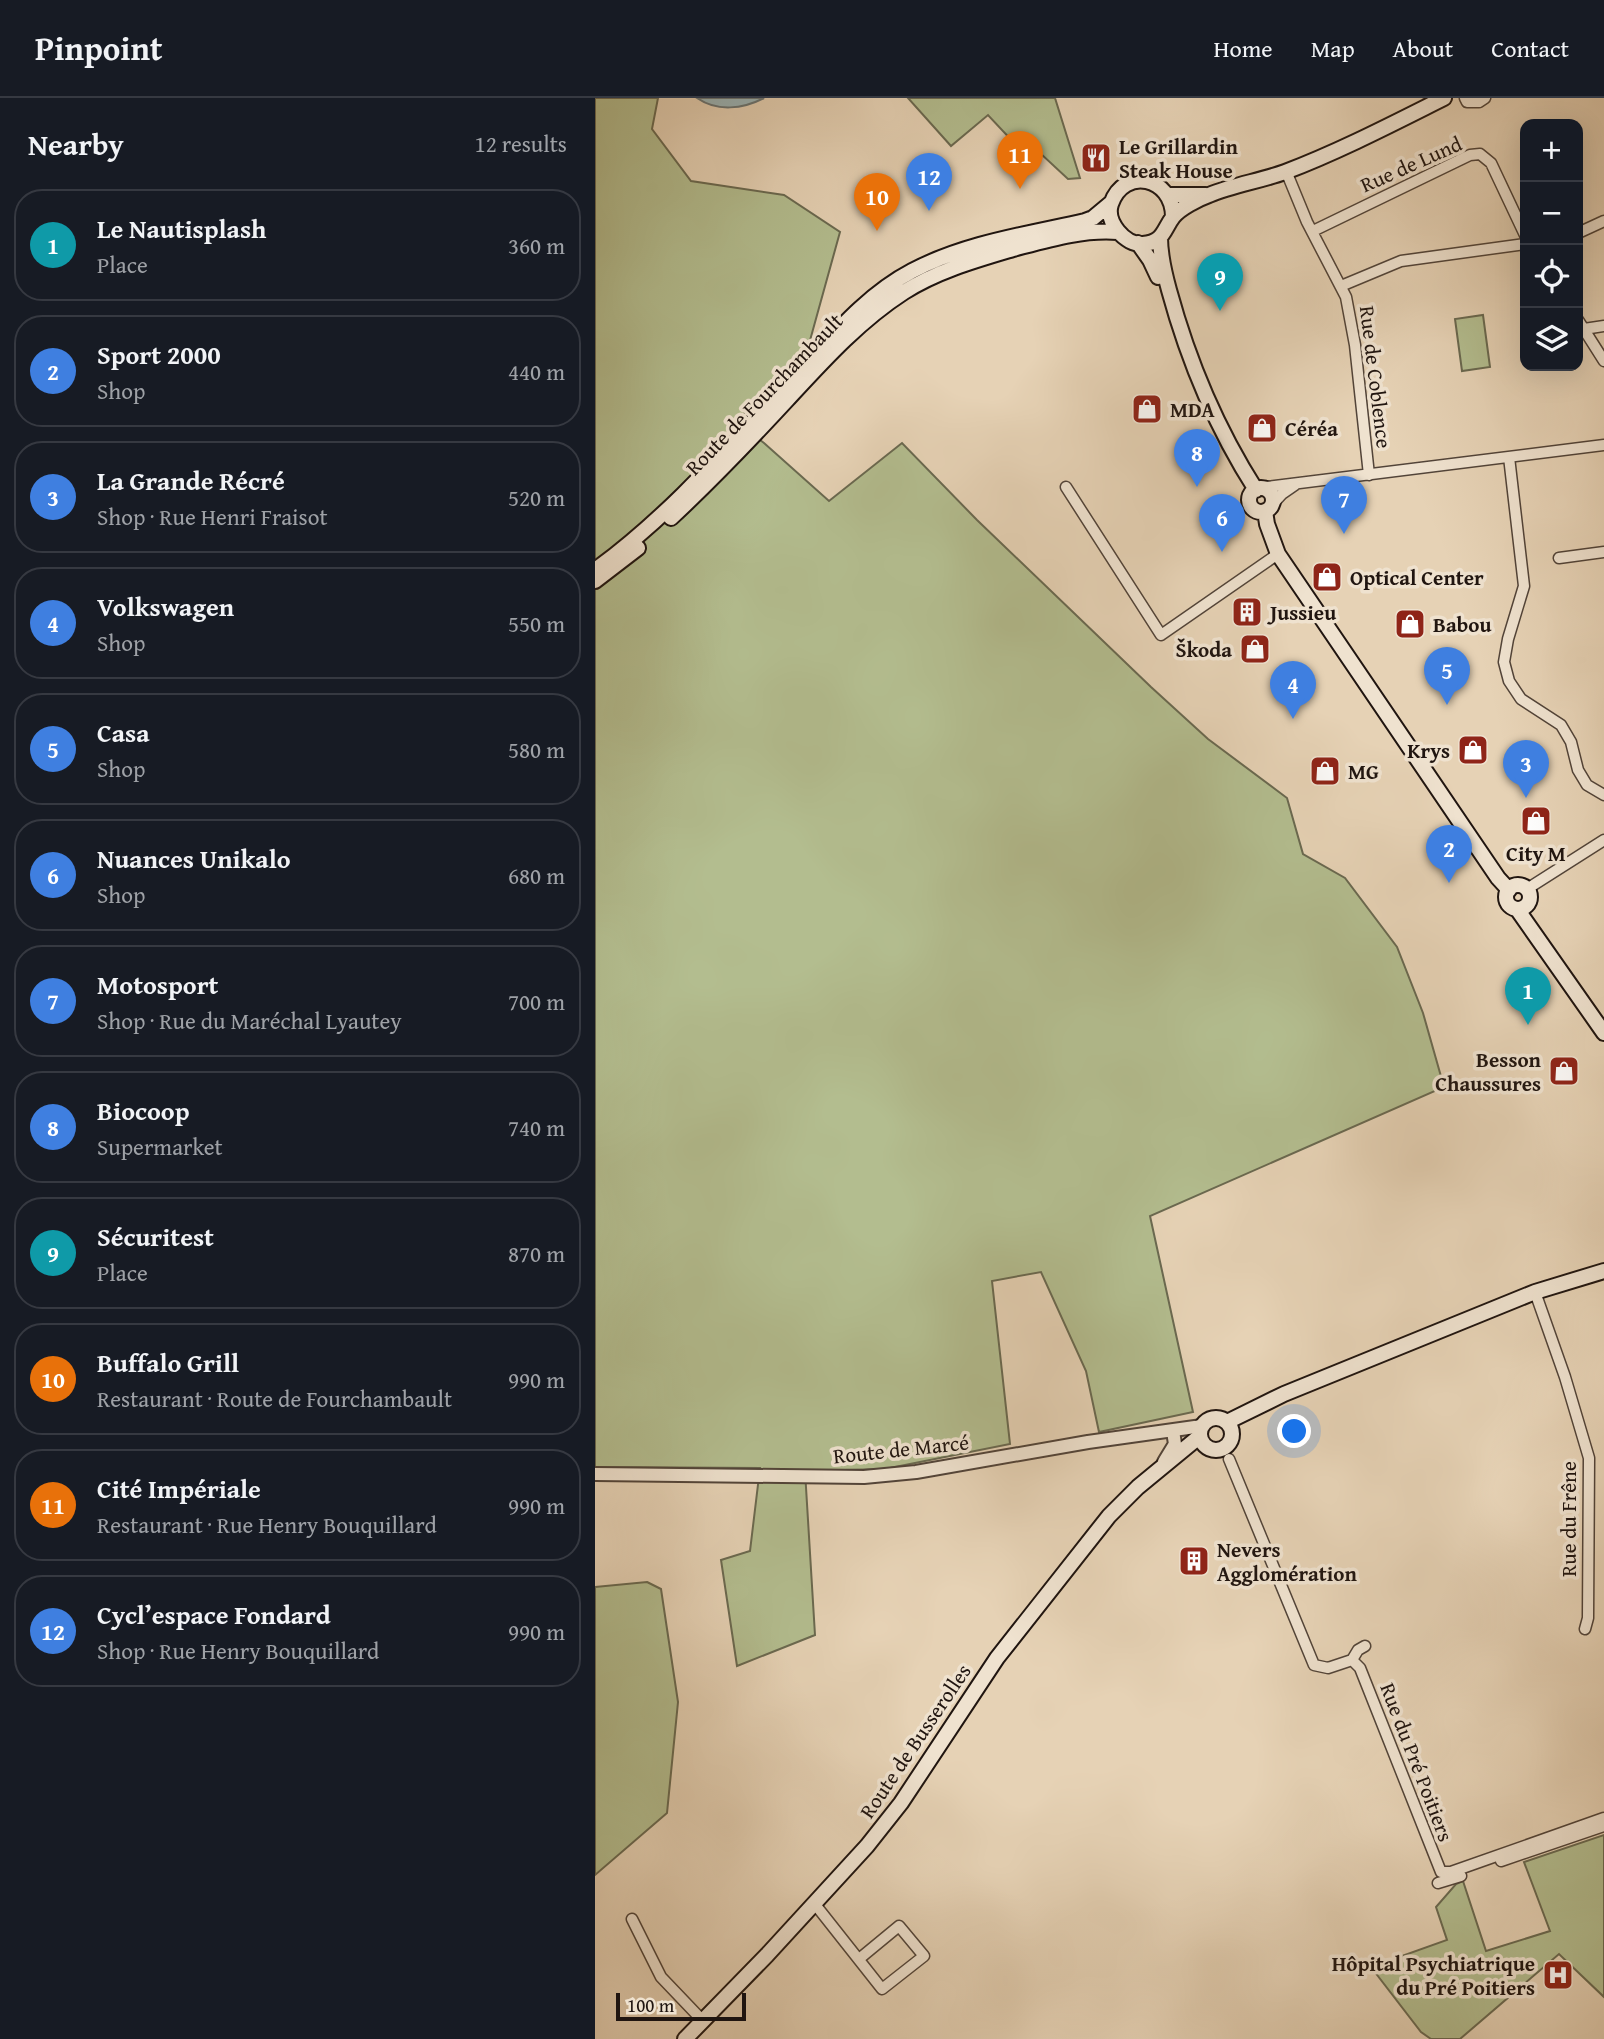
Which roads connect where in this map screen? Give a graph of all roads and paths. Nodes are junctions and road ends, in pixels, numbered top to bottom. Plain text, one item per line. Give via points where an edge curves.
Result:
1 (1444, 98) edge
2 (1465, 98) edge
3 (1485, 98) edge
4 (1286, 171) junction
5 (1168, 195) junction
6 (1208, 195) junction
7 (1111, 203) junction
8 (1173, 217) junction
9 (1604, 221) edge
10 (1520, 225) edge
11 (1313, 231) junction
12 (1583, 231) edge
13 (1118, 232) junction
14 (1160, 237) junction
15 (1137, 243) junction
16 (1520, 245) edge
17 (1341, 286) junction
18 (1174, 313) junction
19 (1583, 325) edge
20 (1604, 326) edge
21 (1583, 328) edge
22 (1604, 361) edge
23 (1604, 445) edge
24 (1509, 457) junction
25 (1369, 475) junction
26 (1298, 483) junction
27 (1066, 487) dead end
28 (1257, 489) junction
29 (1268, 508) junction
30 (1604, 552) edge
31 (1278, 554) junction
32 (1559, 558) dead end
33 (595, 570) edge
34 (595, 581) edge
35 (1604, 795) edge
36 (1604, 840) edge
37 (1509, 890) junction
38 (1524, 900) junction
39 (1604, 1033) edge
40 (1604, 1271) edge
41 (1535, 1292) junction
42 (1169, 1431) junction
43 (1216, 1439) junction
44 (1159, 1471) junction
45 (595, 1474) edge
46 (1585, 1629) dead end
47 (1365, 1646) dead end
48 (1353, 1660) junction
49 (1604, 1818) edge
50 (1604, 1826) edge
51 (1439, 1877) junction
52 (814, 1903) junction
53 (632, 1919) dead end
54 (859, 1959) junction
55 (703, 2021) junction
56 (685, 2039) edge

1 - 4 main road
2 - 3 street via 1467,102
4 - 6 main road
4 - 11 street, Rue de Coblence
5 - 6 main road
5 - 7 main road via 1152,182 1135,181 1123,187
5 - 8 main road
6 - 8 main road
7 - 13 main road via 1111,218
7 - 33 main road via 1085,221 940,258 878,294 821,346 666,511
8 - 14 main road
9 - 12 street
10 - 11 street, Rue de Lund via 1490,163 1480,155 1470,155
11 - 17 street, Rue de Coblence
13 - 15 main road
13 - 34 main road, Route de Fourchambault via 1076,234 978,260 905,291 829,354 706,486 631,555
14 - 15 main road
14 - 18 main road via 1160,257
15 - 18 main road via 1150,260
16 - 17 street via 1401,261
17 - 25 street, Rue de Coblence via 1355,345
18 - 28 main road via 1235,458
19 - 20 street
21 - 22 street
23 - 24 street
24 - 25 street
24 - 35 street via 1524,586 1504,662 1509,681 1521,699 1561,725 1587,785
25 - 26 street
26 - 28 street
26 - 29 street
27 - 31 street via 1161,635
28 - 29 main road via 1250,499 1252,506 1258,511
29 - 31 main road via 1267,524
30 - 32 street
31 - 37 main road
36 - 38 street
37 - 38 main road via 1515,886
37 - 38 main road via 1506,900 1510,906
38 - 39 main road via 1529,924
40 - 41 main road, Route de Busserolles
41 - 43 main road, Route de Busserolles via 1284,1394
41 - 46 street, Rue du Frêne via 1589,1458
42 - 43 street, Route de Marcé
42 - 44 street via 1174,1447
42 - 45 street, Route de Marcé via 864,1477
43 - 44 main road, Route de Busserolles
43 - 48 street via 1314,1665 1328,1668
44 - 52 main road, Route de Busserolles via 1109,1516 971,1695 901,1803
47 - 48 street
48 - 51 street, Rue du Pré Poitiers via 1360,1668
49 - 51 street, Rue du Pré Poitiers
50 - 51 street
52 - 54 street
52 - 55 main road, Route de Busserolles
53 - 55 street via 661,1977
54 - 54 street via 882,1989 924,1956 899,1926
55 - 56 main road, Route de Busserolles

